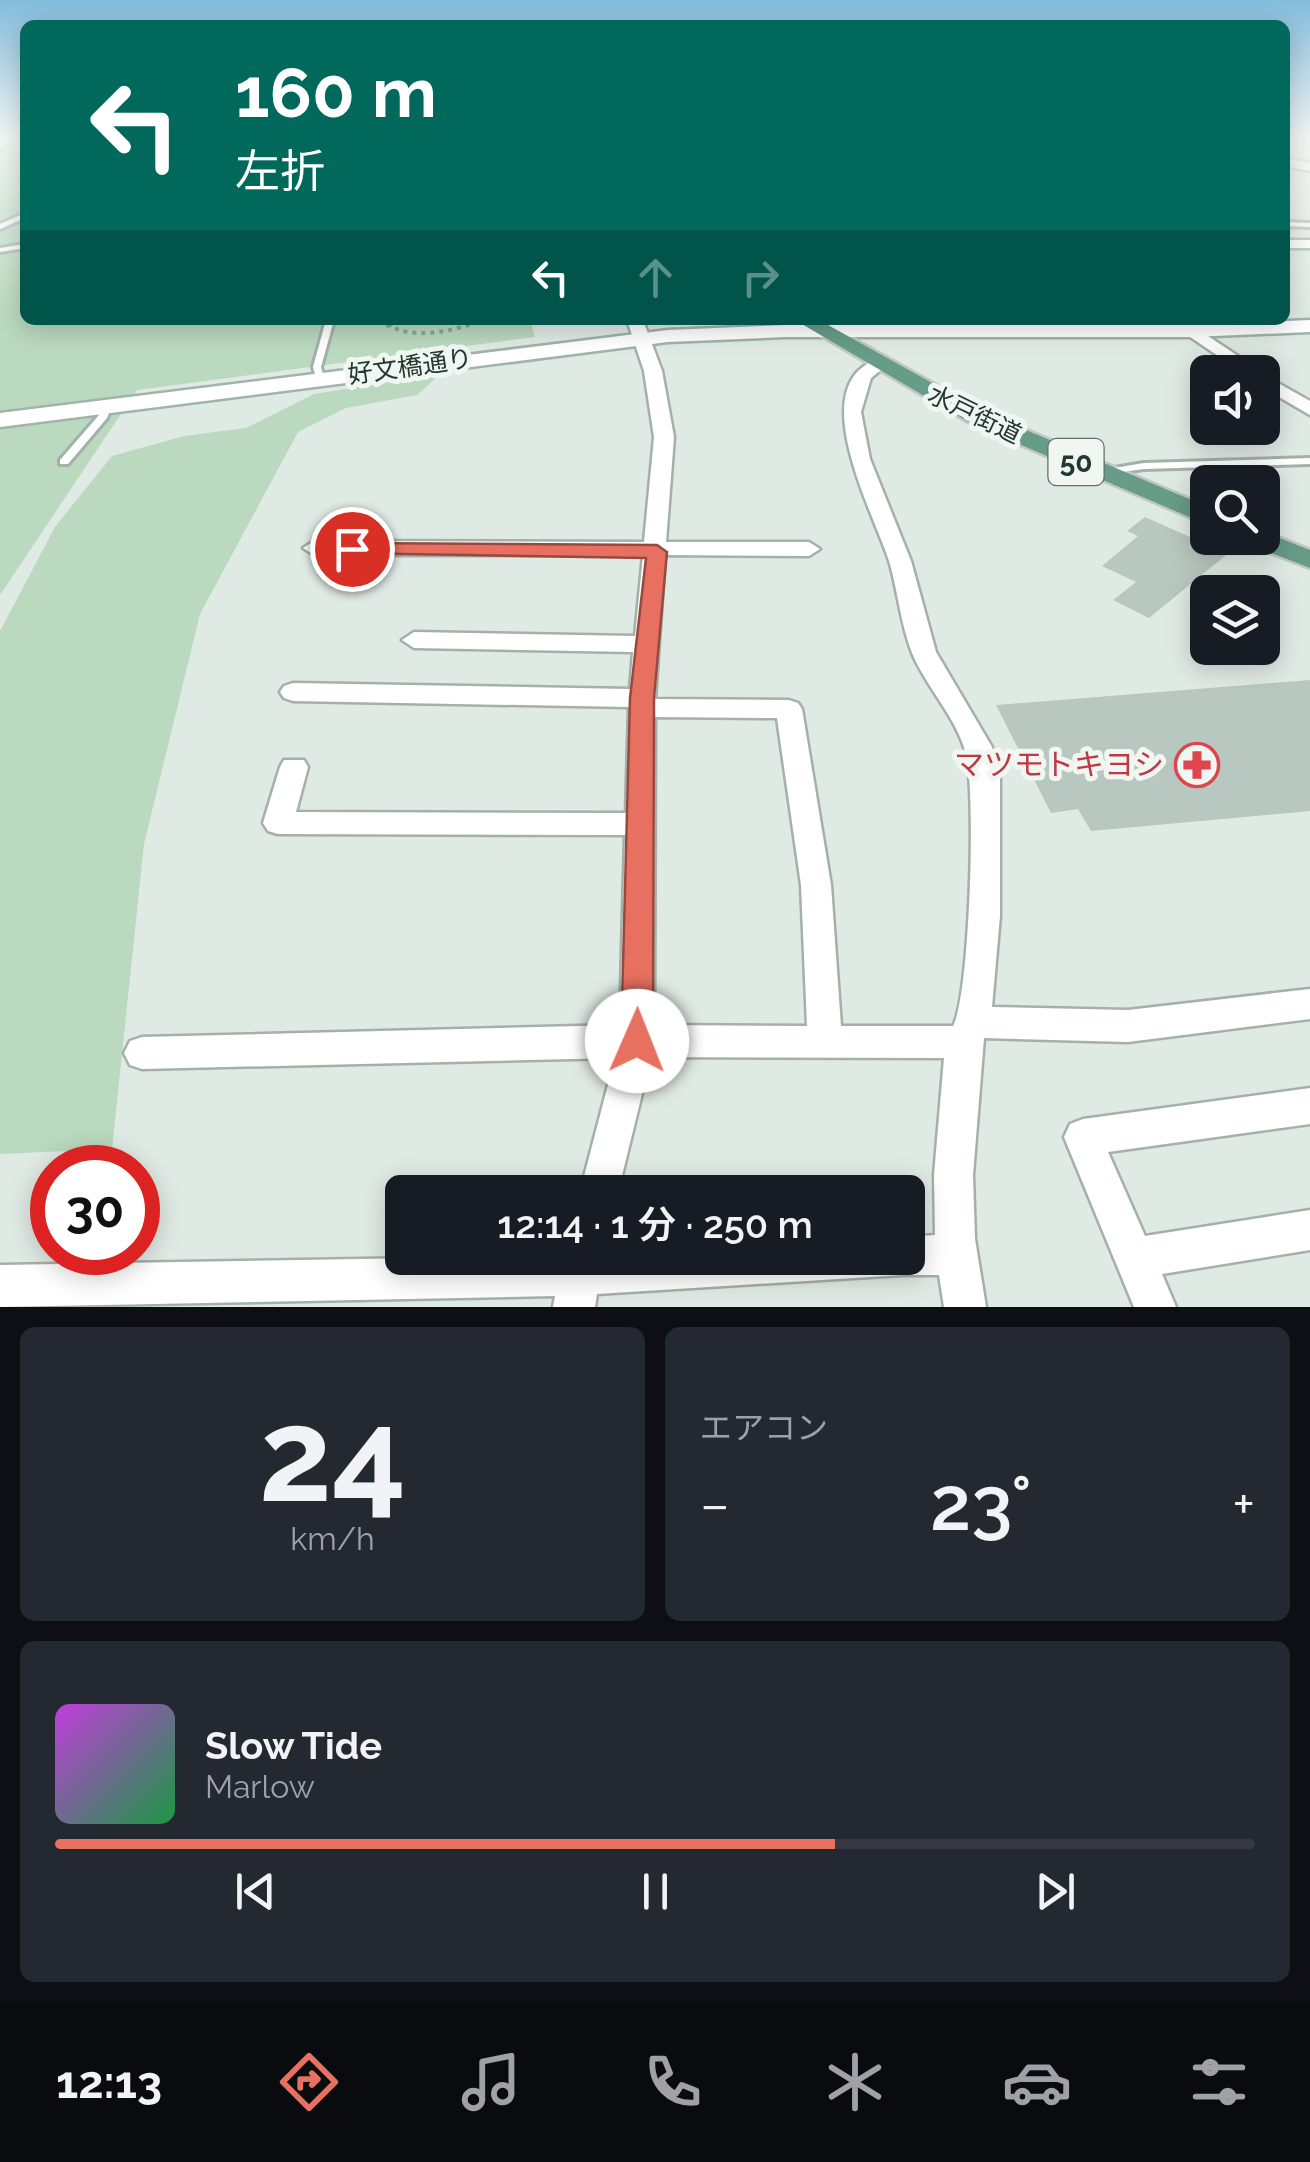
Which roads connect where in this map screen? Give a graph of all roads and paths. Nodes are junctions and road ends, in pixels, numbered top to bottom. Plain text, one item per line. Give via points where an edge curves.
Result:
1 (329, 325) edge
2 (389, 325) edge
3 (460, 325) edge
4 (813, 325) edge
5 (384, 326) joint
6 (1182, 326) edge
7 (1310, 326) edge
8 (639, 329) edge
9 (1227, 355) edge
10 (879, 364) junction
11 (320, 378) junction
12 (1280, 390) edge
13 (107, 406) junction
14 (1310, 409) edge
15 (0, 420) edge
16 (1310, 461) edge
17 (64, 462) dead end
18 (1115, 478) junction
19 (1190, 509) edge
20 (314, 548) dead end
21 (1280, 548) edge
22 (808, 549) dead end
23 (657, 552) junction
24 (1310, 560) edge
25 (414, 640) dead end
26 (648, 644) junction
27 (293, 692) dead end
28 (644, 703) junction
29 (294, 766) dead end
30 (639, 824) junction
31 (1310, 1004) edge
32 (968, 1032) junction
33 (637, 1041) junction
34 (825, 1042) junction
35 (142, 1053) dead end
36 (1310, 1106) edge
37 (603, 1175) edge
38 (1310, 1230) edge
39 (954, 1254) junction
40 (925, 1256) edge
41 (1134, 1258) junction
42 (651, 1275) edge
43 (579, 1280) edge
44 (0, 1286) edge
45 (966, 1307) edge
46 (1155, 1307) edge

1 - 11 lane
2 - 5 path
3 - 5 path via 420,333
4 - 6 street, 好文橋通り
4 - 8 street, 好文橋通り
4 - 10 main road, 水戸街道 / 50
6 - 7 street, 好文橋通り
6 - 9 street
8 - 11 street, 好文橋通り
8 - 23 street via 664,436
10 - 18 main road, 水戸街道 / 50 via 980,419
10 - 32 street via 863,376 852,412 858,448 900,561 924,652 978,747 986,778 984,916
11 - 13 street, 好文橋通り
12 - 14 street
13 - 15 street, 好文橋通り
13 - 17 lane
16 - 18 lane via 1144,466 1118,470
18 - 19 main road, 水戸街道 / 50
20 - 23 street
21 - 24 main road
22 - 23 street
23 - 26 street
25 - 26 street
26 - 28 street
27 - 28 street
28 - 30 street
28 - 34 street via 790,709 816,884
29 - 30 street via 278,823
30 - 33 street
31 - 32 street via 1128,1026
32 - 34 street
32 - 39 street via 952,1179
33 - 34 street
33 - 35 street
33 - 37 street
36 - 41 street via 1083,1137
38 - 41 street
39 - 40 street
39 - 45 street
41 - 46 street
42 - 43 street
43 - 44 street

